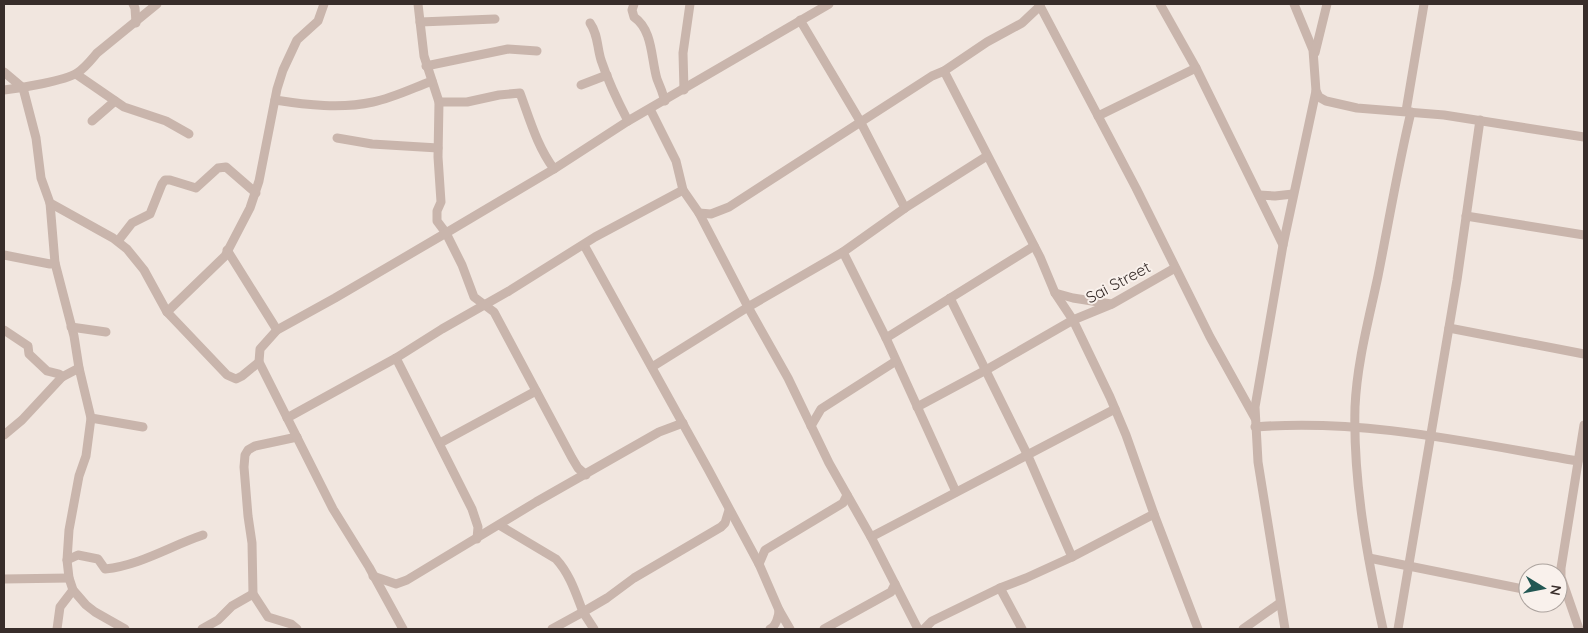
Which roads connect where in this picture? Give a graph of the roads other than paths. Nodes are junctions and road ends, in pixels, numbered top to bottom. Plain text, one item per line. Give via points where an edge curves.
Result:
1 (133, 4) edge
2 (157, 4) edge
3 (324, 4) edge
4 (418, 4) edge
5 (634, 4) edge
6 (690, 4) edge
7 (829, 4) edge
8 (1160, 4) edge
9 (1294, 4) edge
10 (1327, 4) edge
11 (1424, 4) edge
12 (1040, 5) edge
13 (495, 19) dead end
14 (800, 20) junction
15 (136, 22) junction
16 (420, 22) junction
17 (590, 23) dead end
18 (537, 51) dead end
19 (1314, 58) junction
20 (426, 66) junction
21 (1196, 68) junction
22 (944, 71) junction
23 (4, 72) edge
24 (76, 74) junction
25 (607, 75) junction
26 (432, 81) junction
27 (581, 85) dead end
28 (23, 88) junction
29 (4, 90) edge
30 (684, 90) junction
31 (1316, 91) junction
32 (275, 100) junction
33 (115, 101) junction
34 (665, 101) junction
35 (439, 102) junction
36 (650, 110) junction
37 (1408, 112) junction
38 (1098, 116) junction
39 (1480, 120) junction
40 (92, 121) dead end
41 (628, 121) junction
42 (860, 121) junction
43 (189, 134) dead end
44 (1584, 137) edge
45 (338, 138) dead end
46 (438, 148) junction
47 (987, 156) junction
48 (554, 169) junction
49 (683, 190) junction
50 (256, 193) junction
51 (1293, 194) junction
52 (1259, 195) junction
53 (50, 203) junction
54 (905, 208) junction
55 (699, 213) junction
56 (1466, 216) junction
57 (446, 233) junction
58 (1584, 235) edge
59 (118, 241) junction
60 (584, 245) junction
61 (1283, 245) junction
62 (1034, 246) junction
63 (227, 250) junction
64 (843, 252) junction
65 (4, 255) edge
66 (55, 263) junction
67 (1175, 268) junction
68 (1055, 293) junction
69 (950, 298) junction
70 (1112, 304) junction
71 (484, 305) junction
72 (748, 307) junction
73 (167, 312) junction
74 (1073, 320) junction
75 (71, 327) junction
76 (1449, 328) junction
77 (4, 330) edge
78 (277, 330) junction
79 (106, 332) dead end
80 (886, 338) junction
81 (1584, 354) edge
82 (396, 358) junction
83 (896, 361) junction
84 (259, 362) junction
85 (652, 367) junction
86 (79, 368) junction
87 (986, 370) junction
88 (62, 377) junction
89 (536, 392) junction
90 (917, 407) junction
91 (1115, 409) junction
92 (91, 418) junction
93 (286, 418) junction
94 (683, 423) junction
95 (1255, 423) junction
96 (1584, 425) edge
97 (810, 426) junction
98 (143, 427) dead end
99 (1355, 428) junction
100 (4, 436) edge
101 (1431, 436) junction
102 (297, 437) junction
103 (440, 443) junction
104 (1028, 456) junction
105 (1578, 461) junction
106 (586, 475) junction
107 (956, 492) junction
108 (847, 495) junction
109 (729, 510) junction
110 (1154, 514) junction
111 (499, 525) junction
112 (721, 527) junction
113 (203, 535) dead end
114 (743, 535) junction
115 (871, 537) junction
116 (477, 539) junction
117 (750, 547) junction
118 (765, 550) junction
119 (1072, 557) junction
120 (1369, 558) junction
121 (67, 560) junction
122 (1562, 563) edge
123 (759, 564) junction
124 (1408, 566) junction
125 (373, 576) junction
126 (69, 578) junction
127 (4, 579) edge
128 (398, 584) junction
129 (895, 584) junction
130 (1000, 588) junction
131 (1518, 588) edge
132 (73, 590) junction
133 (253, 594) junction
134 (386, 599) junction
135 (1568, 599) edge
136 (1280, 604) junction
137 (780, 610) junction
138 (584, 612) junction
139 (912, 617) junction
140 (932, 621) junction
141 (772, 628) edge
142 (57, 629) edge
143 (125, 629) edge
144 (202, 629) edge
145 (297, 629) edge
146 (403, 629) edge
147 (552, 629) edge
148 (594, 629) edge
149 (784, 629) edge
150 (790, 629) edge
151 (824, 629) edge
152 (918, 629) edge
153 (924, 629) edge
154 (1022, 629) edge
155 (1198, 629) edge
156 (1243, 629) edge
157 (1285, 629) edge
158 (1383, 629) edge
159 (1398, 629) edge
160 (1579, 629) edge

1 - 15 street
2 - 15 street
3 - 32 street via 318,21 294,46
4 - 16 street
5 - 34 street via 634,17 648,39
6 - 30 street via 683,53
7 - 14 street
8 - 21 street
9 - 19 street via 1312,44
10 - 19 street
11 - 37 street
12 - 22 street via 1022,23
12 - 38 street
13 - 16 street
14 - 30 street
14 - 42 street
15 - 24 street
16 - 20 street
17 - 25 street via 595,29 600,59
18 - 20 street via 508,49
19 - 31 street
20 - 26 street
21 - 38 street
21 - 52 street
22 - 42 street
22 - 47 street
23 - 28 street
24 - 28 street
24 - 33 street
25 - 27 street
25 - 41 street
26 - 32 street via 374,102 347,106
26 - 35 street
28 - 29 street
28 - 53 street via 36,138 41,178
30 - 34 street
31 - 37 street via 1322,99 1334,104
31 - 51 street
32 - 50 street
33 - 40 street
33 - 43 street via 166,121
34 - 36 street
35 - 46 street
35 - 48 street via 467,102 520,93 529,122
36 - 41 street
36 - 49 street via 676,161
37 - 39 street
37 - 99 street via 1359,363
38 - 67 street
39 - 44 street
39 - 56 street
41 - 48 street
42 - 54 street
42 - 55 street via 729,207 711,214
45 - 46 street
46 - 57 street via 441,202 436,214
47 - 54 street
47 - 62 street
48 - 57 street
49 - 55 street
49 - 60 street
50 - 59 street via 226,167 218,168 196,188 165,180 150,214 132,223
50 - 63 street
51 - 52 street
51 - 61 street
52 - 61 street
53 - 59 street
53 - 66 street
54 - 64 street
55 - 72 street
56 - 58 street
56 - 76 street
57 - 71 street via 474,298
57 - 78 street
59 - 73 street via 144,270
60 - 71 street
60 - 85 street
61 - 95 street via 1256,392
62 - 68 street
62 - 69 street
63 - 73 street via 225,256
63 - 78 street
64 - 72 street
64 - 80 street
65 - 66 street
66 - 75 street
67 - 70 street, Sai Street
67 - 95 street
68 - 70 street
68 - 74 street
69 - 80 street
69 - 87 street
70 - 74 street, Sai Street
71 - 82 street
71 - 89 street via 501,323
72 - 85 street
72 - 97 street via 788,378
73 - 84 street via 226,375 236,379
74 - 87 street, Sai Street
74 - 91 street
75 - 79 street
75 - 86 street
76 - 81 street
76 - 101 street
77 - 88 street via 28,346 29,354 47,371
78 - 84 street via 260,350
80 - 83 street
82 - 93 street
82 - 103 street
83 - 90 street
83 - 97 street via 821,409
84 - 93 street
85 - 94 street
86 - 88 street
86 - 92 street
87 - 90 street, Sai Street
87 - 104 street
88 - 100 street
89 - 103 street
89 - 106 street via 578,468
90 - 107 street
91 - 104 street
91 - 110 street
92 - 98 street
92 - 121 street via 69,530
93 - 102 street
94 - 106 street via 659,432
94 - 109 street
95 - 99 street
95 - 136 street
96 - 105 street
97 - 108 street
99 - 101 street
99 - 120 street
101 - 105 street
101 - 124 street
102 - 125 street
102 - 133 street via 255,446 245,455
103 - 116 street via 472,509 478,527
104 - 107 street
104 - 119 street
105 - 122 street
106 - 111 street
107 - 115 street
108 - 115 street
108 - 118 street via 843,503
109 - 112 street
109 - 114 street
110 - 119 street
110 - 155 street
111 - 116 street
111 - 138 street via 556,559 569,577
112 - 114 street
112 - 138 street via 634,578
113 - 121 street via 156,555 113,568 105,569 98,559 78,555
114 - 117 street
115 - 129 street
116 - 128 street
117 - 118 street
117 - 123 street
118 - 123 street
119 - 130 street
120 - 124 street
120 - 158 street
121 - 126 street
123 - 137 street
124 - 131 street
124 - 159 street
125 - 128 street
125 - 134 street
126 - 127 street
126 - 132 street
128 - 134 street
129 - 139 street
129 - 151 street via 891,592
130 - 140 street
130 - 154 street
132 - 142 street via 60,607
132 - 143 street via 95,612
133 - 144 street
133 - 145 street via 268,617
134 - 146 street
135 - 160 street
136 - 156 street
136 - 157 street
137 - 141 street
137 - 150 street
138 - 147 street
138 - 148 street
139 - 140 street
139 - 152 street
140 - 153 street
141 - 149 street

